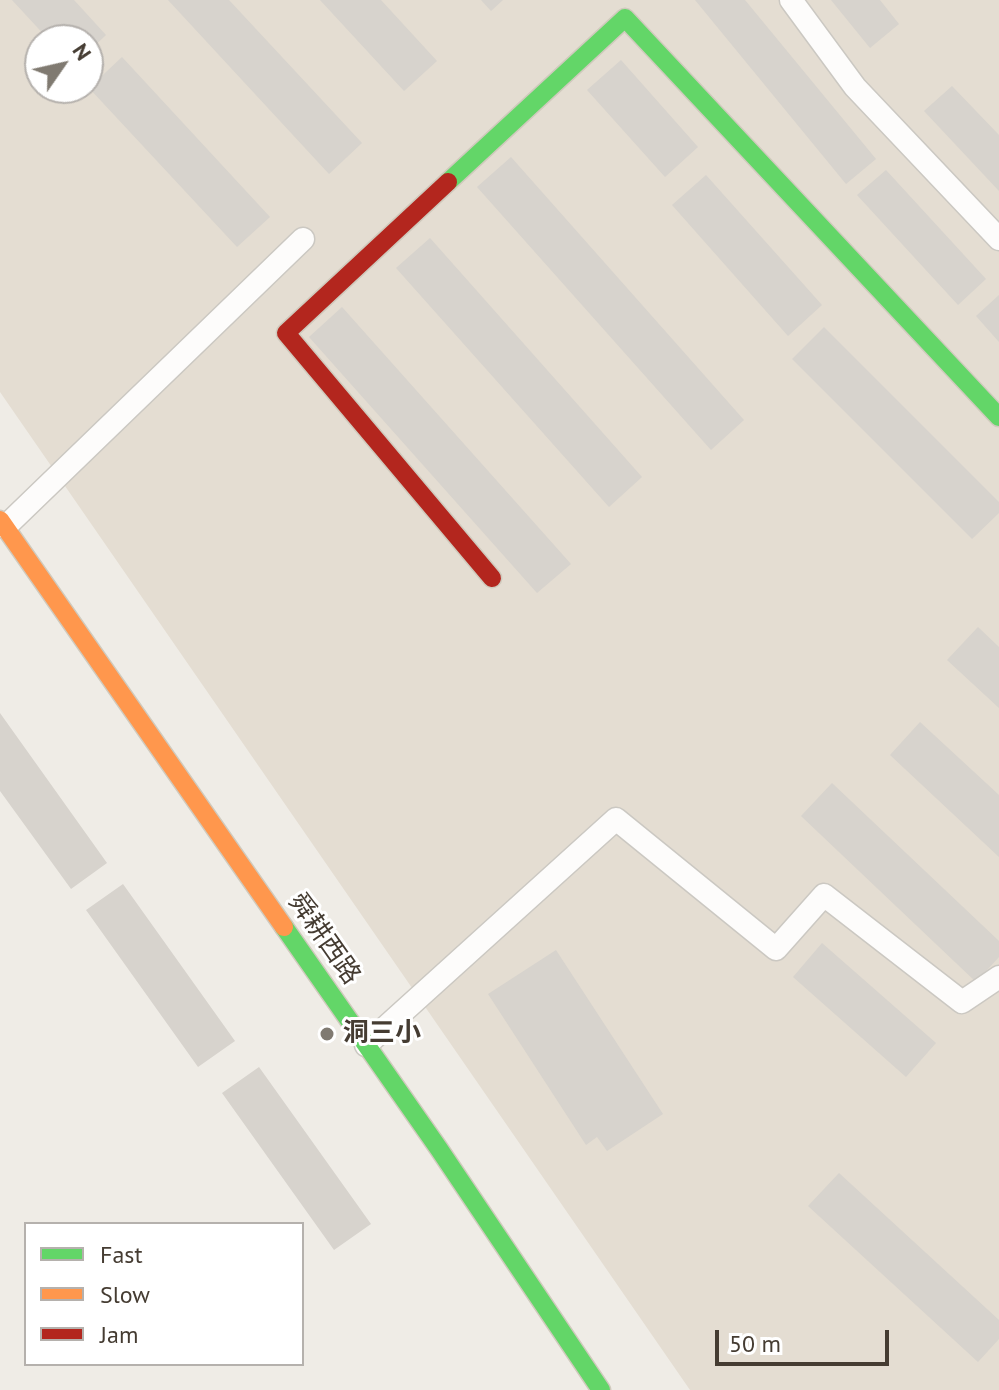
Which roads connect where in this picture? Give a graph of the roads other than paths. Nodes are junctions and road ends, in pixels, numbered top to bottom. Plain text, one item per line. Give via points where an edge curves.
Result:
1 (791, 0) edge
2 (303, 239) dead end
3 (999, 239) edge
4 (999, 417) edge
5 (2, 523) edge
6 (492, 578) dead end
7 (999, 977) edge
8 (366, 1045) junction
9 (601, 1390) edge

1 - 3 street via 855,87
2 - 5 street
4 - 6 street via 625,18 286,333
5 - 8 street, 舜耕西路
7 - 8 street via 962,1002 824,895 776,949 616,819
8 - 9 street, 舜耕西路

